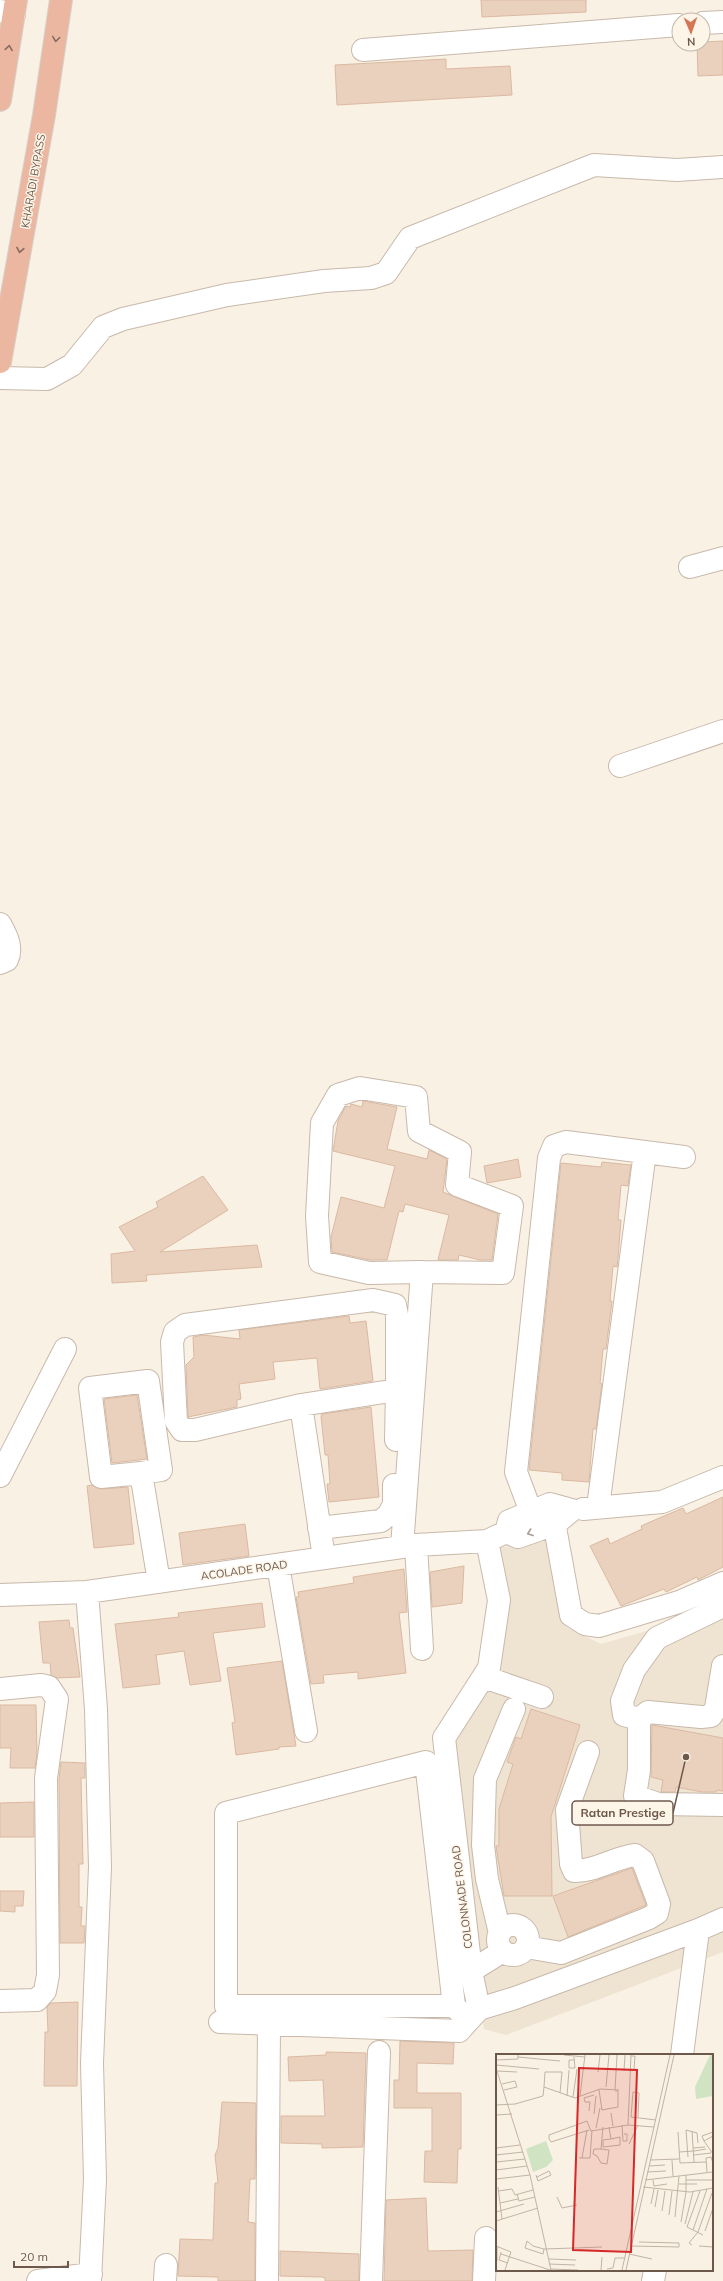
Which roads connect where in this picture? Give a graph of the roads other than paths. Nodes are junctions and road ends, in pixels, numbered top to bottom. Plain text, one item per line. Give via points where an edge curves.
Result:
1 (61, 0) edge
2 (10, 8) edge
3 (723, 22) edge
4 (711, 23) edge
5 (671, 26) edge
6 (363, 50) dead end
7 (2, 76) edge
8 (0, 100) edge
9 (723, 167) edge
10 (0, 362) edge
11 (0, 378) edge
12 (723, 558) edge
13 (690, 567) dead end
14 (723, 731) edge
15 (620, 766) dead end
16 (0, 924) edge
17 (0, 963) edge
18 (645, 1152) junction
19 (684, 1157) dead end
20 (422, 1272) junction
21 (65, 1349) dead end
22 (397, 1390) junction
23 (301, 1405) junction
24 (141, 1473) junction
25 (0, 1476) edge
26 (723, 1477) edge
27 (598, 1508) junction
28 (545, 1513) junction
29 (319, 1528) junction
30 (496, 1536) junction
31 (409, 1546) junction
32 (324, 1558) junction
33 (278, 1565) junction
34 (159, 1582) junction
35 (723, 1582) edge
36 (87, 1592) junction
37 (0, 1595) edge
38 (723, 1606) edge
39 (422, 1649) dead end
40 (723, 1666) edge
41 (484, 1677) junction
42 (0, 1689) edge
43 (542, 1697) dead end
44 (514, 1709) dead end
45 (639, 1719) junction
46 (306, 1731) dead end
47 (588, 1752) dead end
48 (723, 1805) edge
49 (723, 1919) edge
50 (698, 1930) junction
51 (501, 1942) junction
52 (471, 1971) junction
53 (0, 2001) edge
54 (467, 2012) junction
55 (220, 2022) dead end
56 (269, 2025) junction
57 (379, 2052) dead end
58 (682, 2054) edge
59 (486, 2238) dead end
60 (655, 2271) edge
61 (90, 2278) edge
62 (38, 2281) edge
63 (267, 2281) edge
64 (371, 2281) edge
65 (484, 2281) edge
66 (653, 2281) edge

1 -> 10 highway, KHARADI BYPASS via 44,115
7 -> 2 highway
3 - 4 street
5 - 6 street
7 - 8 highway
9 - 11 street via 677,170 594,165 410,238 386,273 371,278 324,281 227,295 123,318 103,327 72,365 47,379
12 - 13 street
14 - 15 street
16 - 17 street via 10,946 7,960
18 - 19 street
18 - 27 street
18 - 28 street via 566,1142 554,1146 549,1158 516,1472
20 - 20 street via 369,1274 320,1262 317,1216 322,1123 338,1095 360,1088 416,1097 419,1131 460,1152 457,1185 512,1206 503,1273
20 - 31 street
21 - 25 street
22 - 23 street
22 - 23 street via 397,1315 395,1305 386,1302 373,1300 185,1325 175,1332 172,1342 176,1421 182,1430 196,1430
22 - 29 street via 394,1504 389,1514 381,1521
23 - 29 street
24 - 24 street via 161,1470 148,1381 90,1388 101,1477
24 - 34 street
26 - 27 street via 662,1502
27 - 28 street
28 - 30 street, ACOLADE ROAD via 518,1537
28 - 35 street via 572,1615 585,1624 599,1626 621,1620 679,1602
29 - 32 street
30 - 31 street, ACOLADE ROAD
30 - 41 street, COLONNADE ROAD via 499,1600 489,1668
31 - 32 street, ACOLADE ROAD
31 - 39 street
32 - 33 street, ACOLADE ROAD
33 - 34 street, ACOLADE ROAD
33 - 46 street
34 - 36 street, ACOLADE ROAD
36 - 37 street, ACOLADE ROAD
36 - 61 street via 96,1709 100,1867 92,2063 95,2179
38 - 45 street via 657,1638 634,1670 622,1701 624,1715
40 - 45 street via 716,1708 711,1716 648,1712
41 - 43 street
41 - 52 street, COLONNADE ROAD via 444,1738
42 - 53 street via 41,1685 49,1687 57,1699 46,1778 48,1976 45,1991 37,2000
44 - 51 street via 485,1779 483,1845 487,1879
45 - 48 street via 639,1770 635,1796 658,1804
47 - 51 street via 567,1810 571,1864 574,1871 582,1871 623,1856 635,1855 643,1860 659,1904 657,1913 561,1953 526,1947 528,1935 517,1925 507,1926
49 - 50 street
50 - 54 street via 515,1998
50 - 58 street
51 - 52 street
52 - 54 street, COLONNADE ROAD
54 - 54 street via 426,1762 226,1813 226,2006
54 - 56 street via 459,2031
55 - 56 street
56 - 63 street
57 - 64 street
59 - 65 street
60 - 66 street
61 - 62 street

